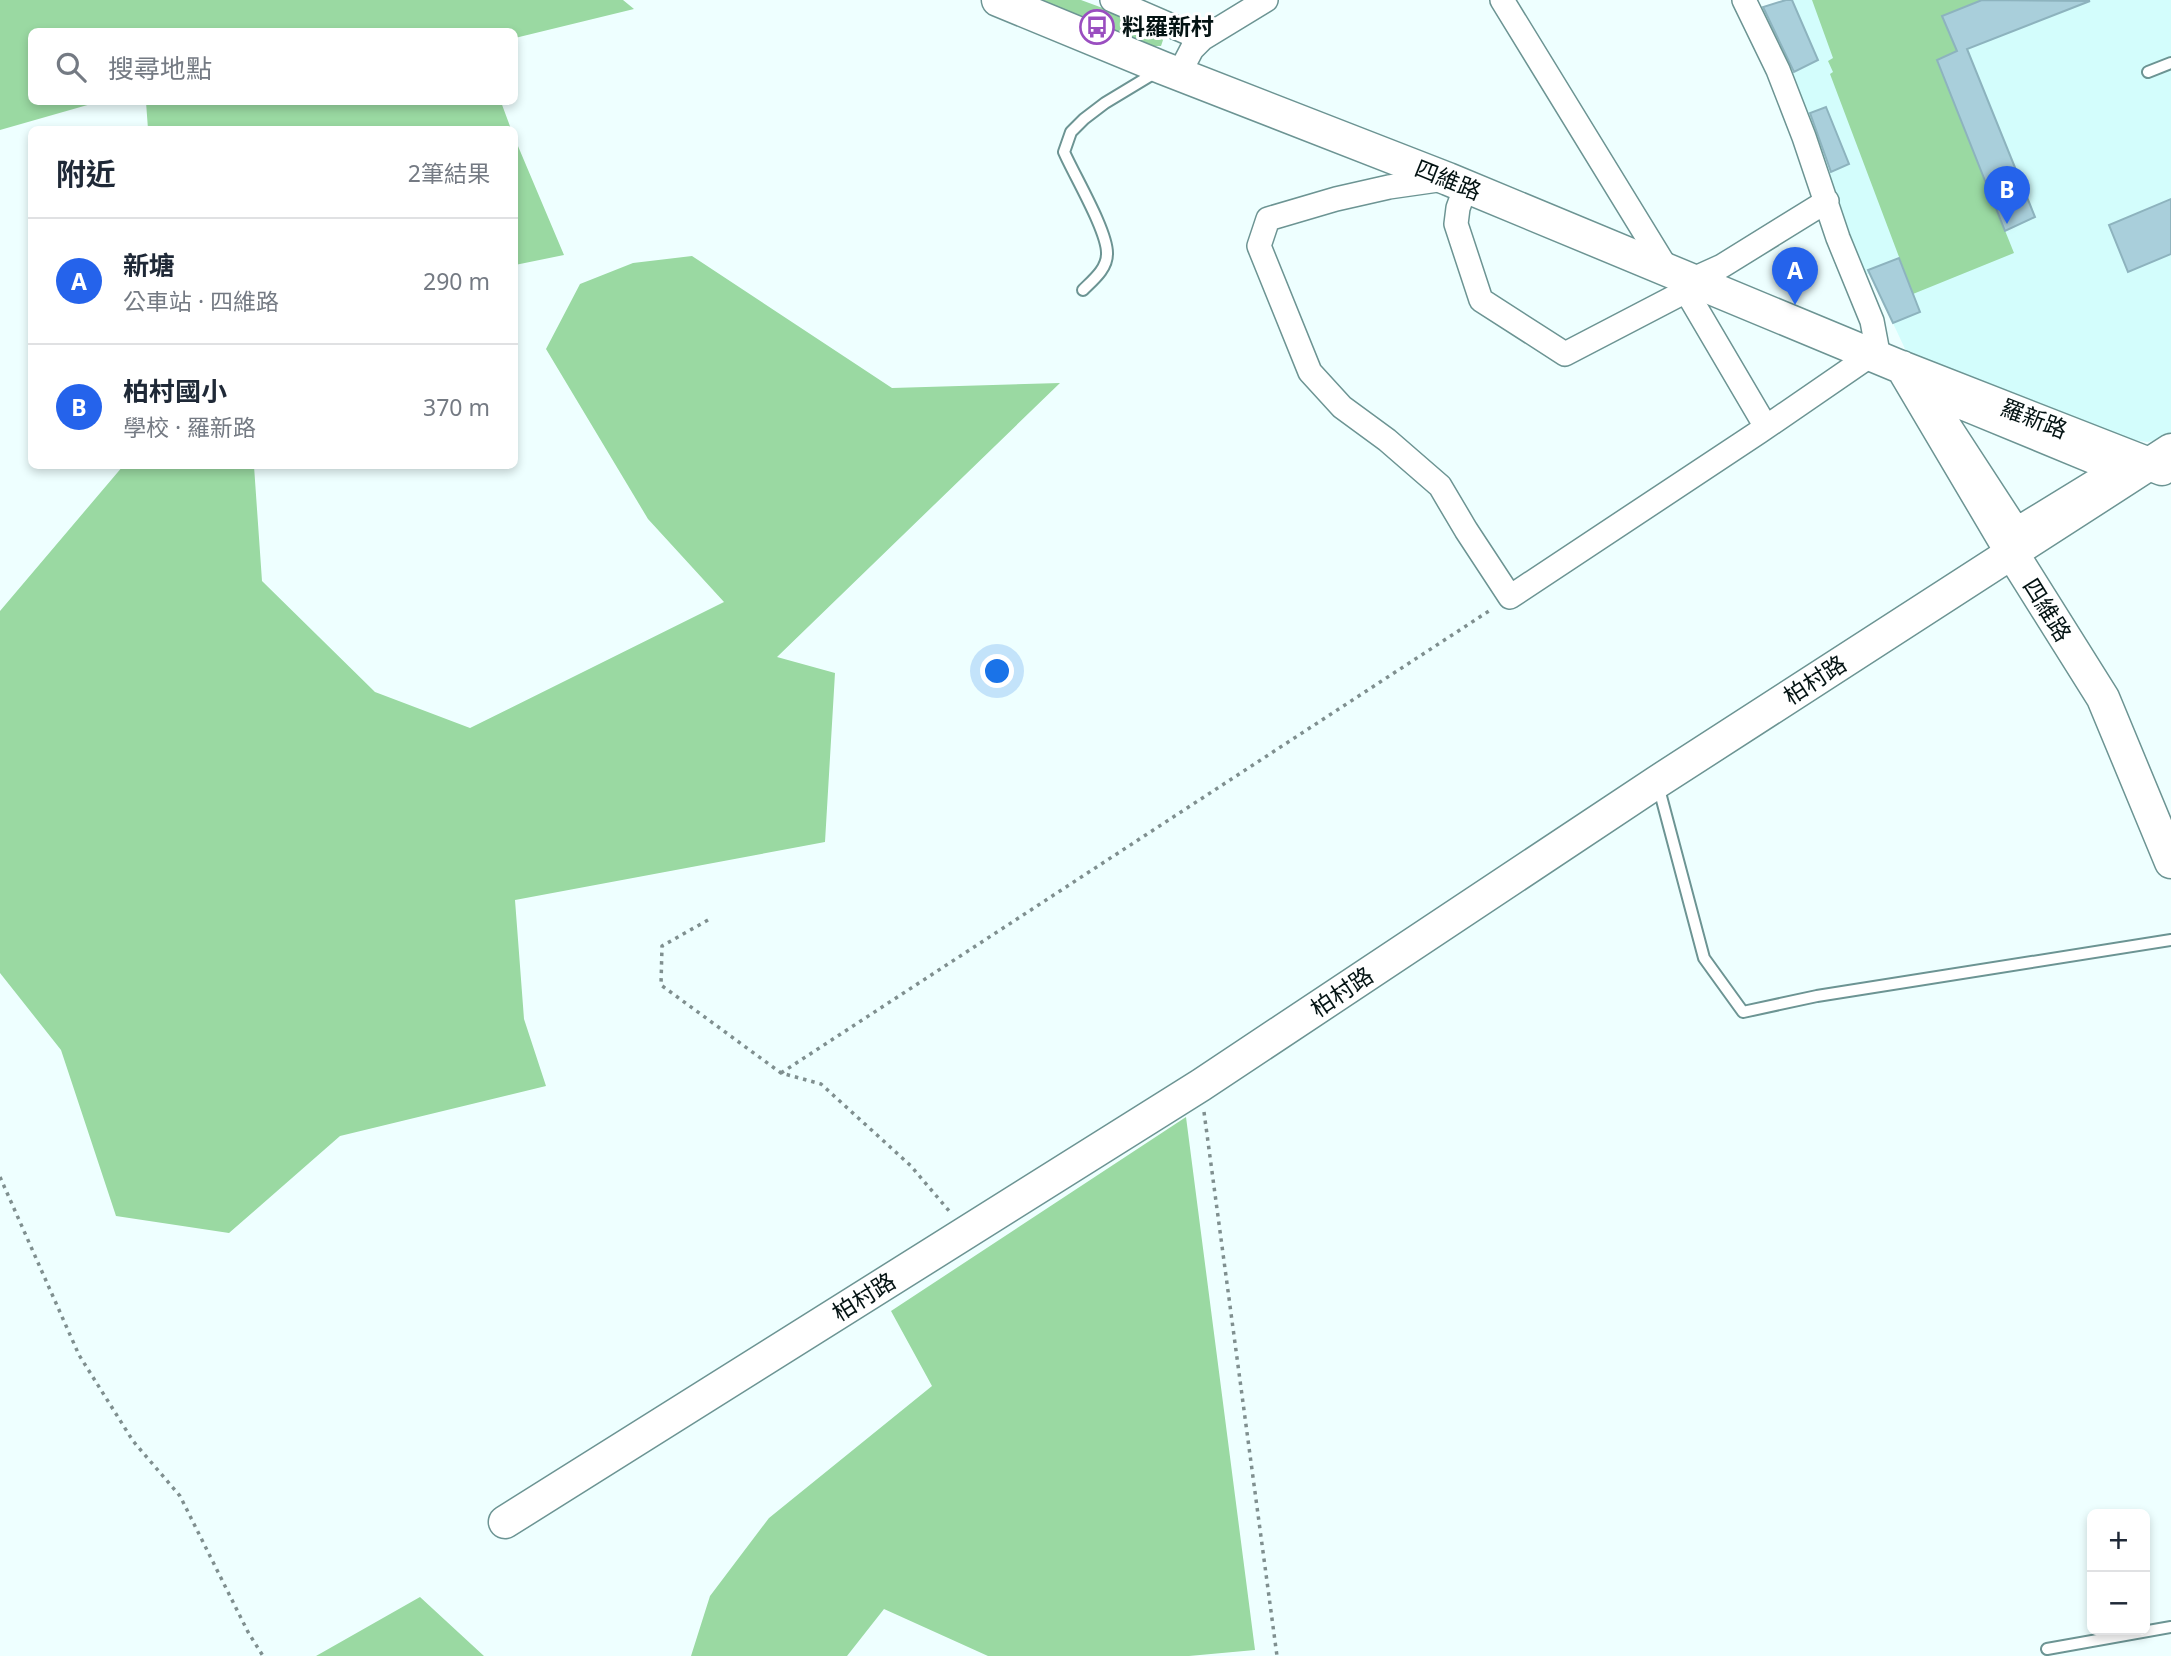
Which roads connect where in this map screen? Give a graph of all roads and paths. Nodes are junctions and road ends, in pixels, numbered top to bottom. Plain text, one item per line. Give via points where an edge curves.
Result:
1 (998, 0) edge
2 (1114, 0) edge
3 (1266, 0) edge
4 (1502, 0) edge
5 (1744, 0) edge
6 (1202, 39) junction
7 (2171, 63) edge
8 (1171, 71) junction
9 (2148, 72) dead end
10 (1457, 182) junction
11 (1827, 201) junction
12 (1680, 278) junction
13 (1083, 290) dead end
14 (1887, 361) junction
15 (1766, 427) junction
16 (2164, 462) edge
17 (2110, 473) joint
18 (2012, 553) junction
19 (1510, 597) junction
20 (1657, 782) junction
21 (2171, 862) edge
22 (708, 920) dead end
23 (2171, 940) edge
24 (782, 1073) junction
25 (1200, 1086) junction
26 (0, 1177) edge
27 (967, 1232) junction
28 (505, 1522) dead end
29 (2171, 1627) edge
30 (2047, 1649) dead end
31 (263, 1656) edge
32 (1277, 1656) edge

1 - 8 street, 四維路
2 - 6 street
3 - 6 street
4 - 12 street
5 - 11 street via 1782,81
6 - 8 street
7 - 9 lane
8 - 10 street, 四維路
8 - 13 lane via 1105,103 1071,132 1064,152 1102,233 1107,254 1102,269
10 - 12 street, 四維路
10 - 12 street via 1456,224 1481,300 1565,354
10 - 19 street via 1389,187 1268,219 1259,246 1310,372 1342,407 1440,486
11 - 12 street via 1722,266
11 - 14 street
12 - 14 street, 四維路
12 - 15 street
14 - 15 street
14 - 16 street, 羅新路
14 - 18 street, 四維路
15 - 19 street
16 - 18 street, 柏村路
17 - 17 street via 2020,527 1986,484 1940,408 1944,402 1953,404 2110,467
18 - 20 street, 柏村路
18 - 21 street, 四維路 via 2103,698
19 - 24 path
20 - 23 lane via 1704,958 1743,1012 1817,996
20 - 25 street, 柏村路
22 - 24 path via 662,946 661,985
24 - 27 path via 821,1084 911,1166
25 - 27 street, 柏村路
25 - 32 path
26 - 31 path via 79,1355 133,1441 180,1496
27 - 28 street, 柏村路
29 - 30 lane

